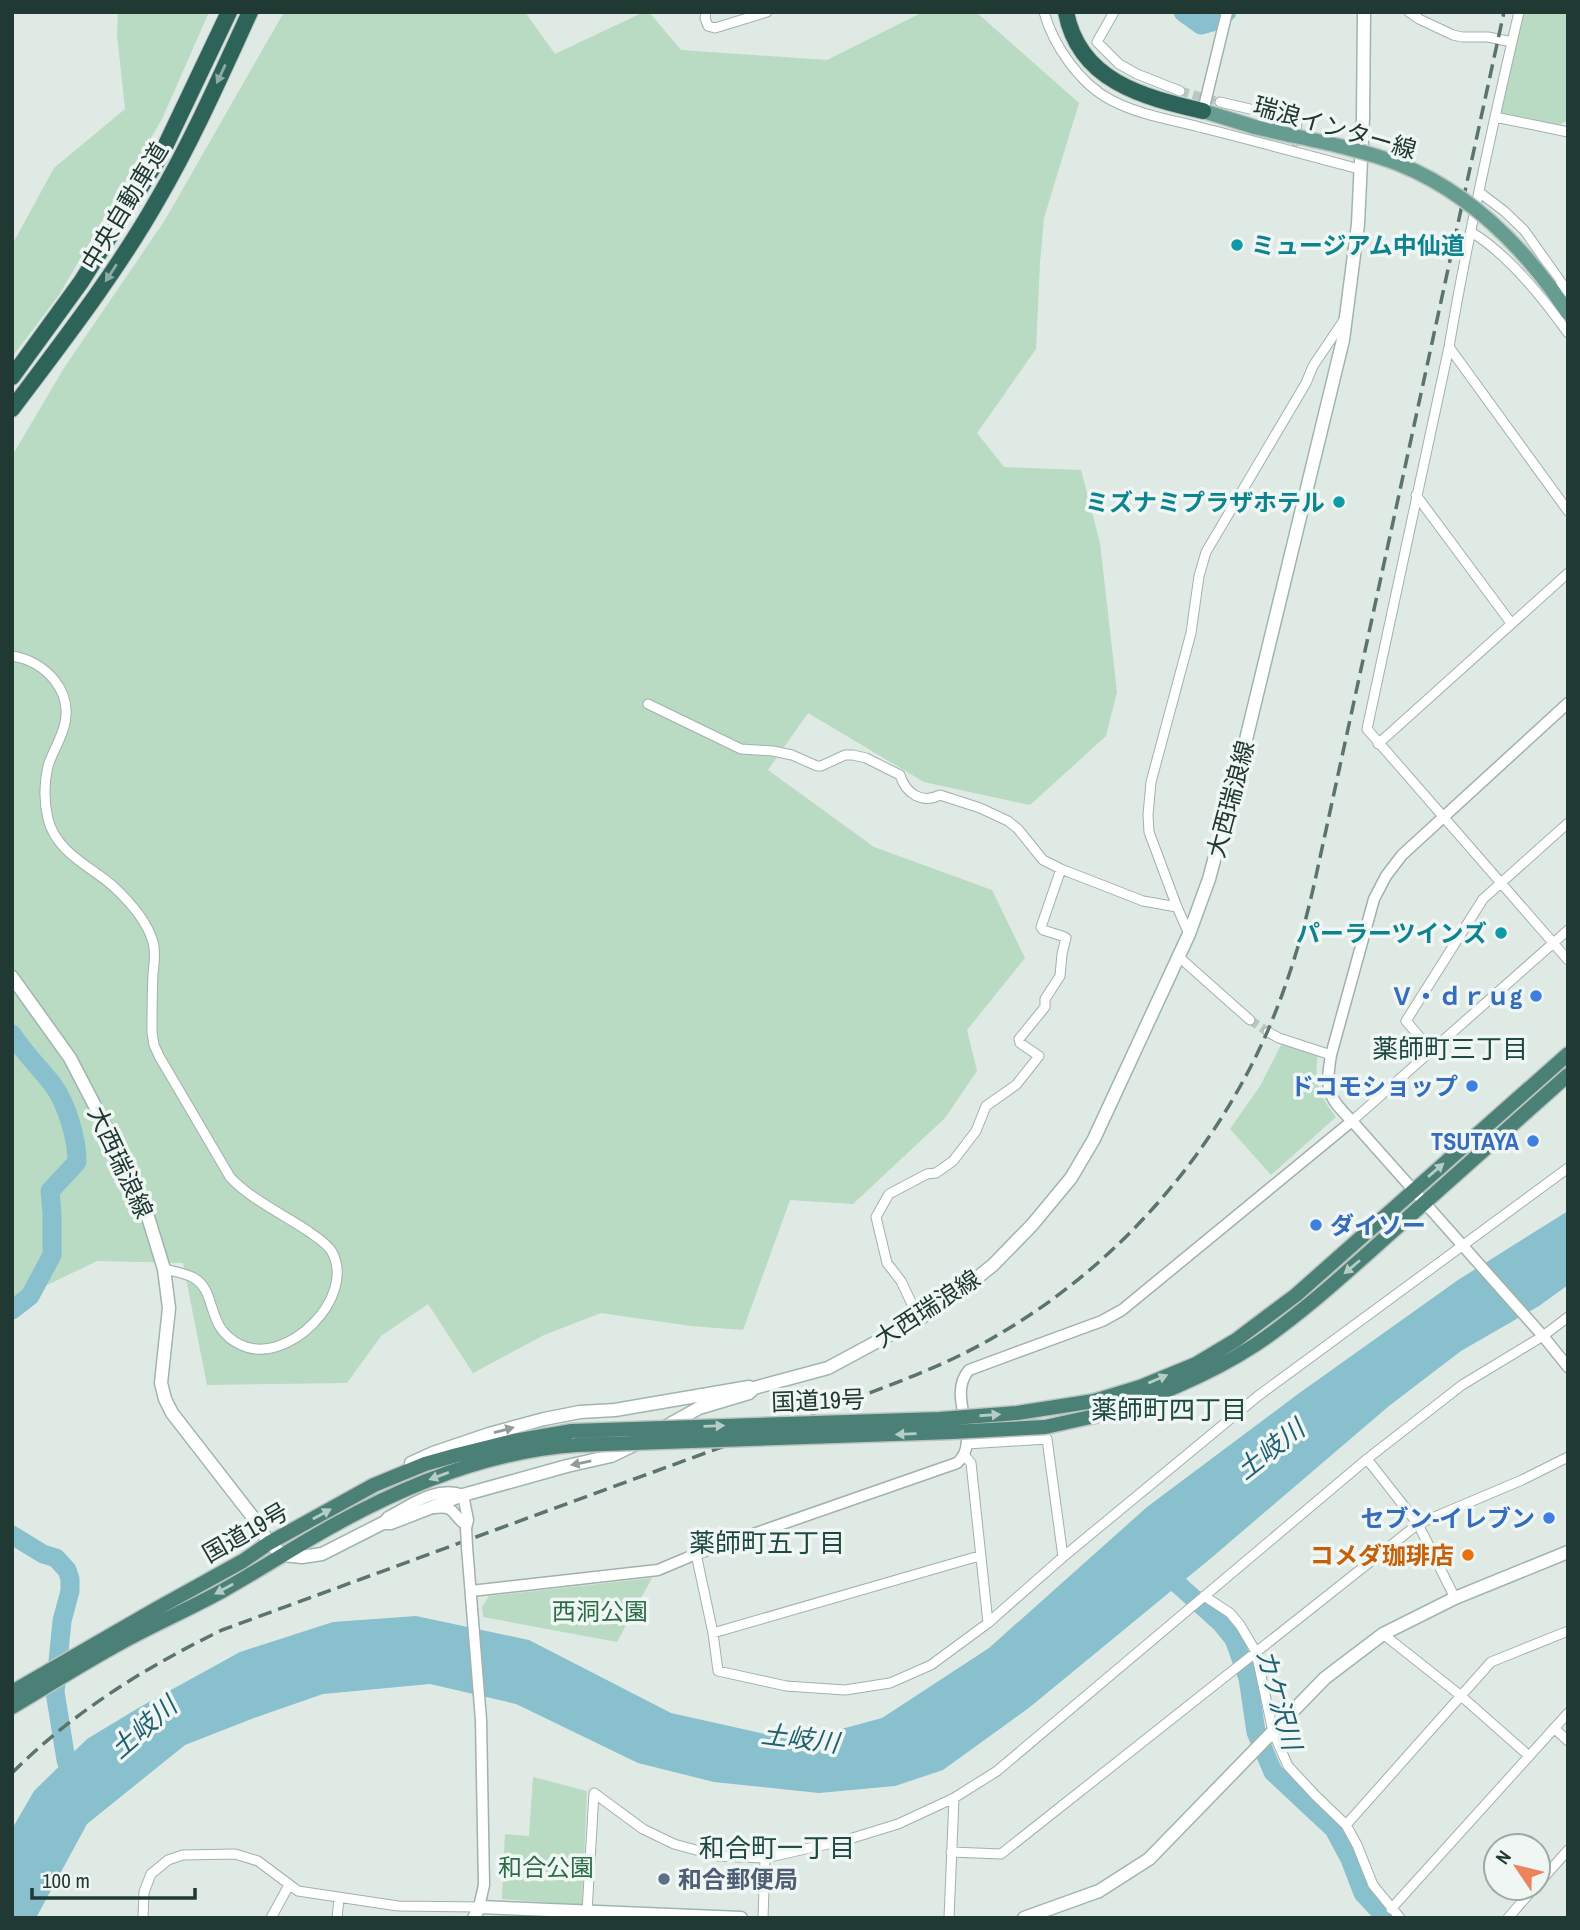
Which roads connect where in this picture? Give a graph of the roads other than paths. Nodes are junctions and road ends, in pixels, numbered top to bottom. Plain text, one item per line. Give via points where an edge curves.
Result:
1 (229, 12) edge
2 (250, 12) edge
3 (706, 12) edge
4 (767, 12) edge
5 (1044, 12) edge
6 (1066, 12) edge
7 (1114, 12) edge
8 (1227, 12) edge
9 (1364, 12) edge
10 (1409, 12) edge
11 (1519, 12) edge
12 (1512, 42) junction
13 (1180, 91) tunnel mouth
14 (1220, 102) tunnel mouth
15 (1203, 111) junction
16 (1495, 117) junction
17 (1568, 132) edge
18 (1296, 152) junction
19 (1359, 169) junction
20 (1479, 192) junction
21 (1471, 232) junction
22 (1568, 292) edge
23 (1568, 313) edge
24 (1345, 319) junction
25 (1568, 333) edge
26 (1448, 346) junction
27 (12, 377) edge
28 (12, 409) edge
29 (1416, 495) junction
30 (1566, 506) edge
31 (1568, 573) edge
32 (1511, 623) junction
33 (12, 656) edge
34 (1568, 703) edge
35 (648, 704) dead end
36 (1378, 744) junction
37 (1442, 817) junction
38 (1568, 823) edge
39 (1061, 869) junction
40 (1500, 882) junction
41 (1177, 907) junction
42 (1568, 930) edge
43 (1189, 934) junction
44 (1553, 943) junction
45 (1179, 957) junction
46 (1568, 960) edge
47 (12, 977) edge
48 (1250, 1020) tunnel mouth
49 (1268, 1032) tunnel mouth
50 (1431, 1050) junction
51 (1568, 1054) edge
52 (1331, 1055) junction
53 (1568, 1075) edge
54 (1352, 1121) junction
55 (1568, 1168) edge
56 (1414, 1191) junction
57 (1425, 1203) junction
58 (1464, 1246) junction
59 (164, 1269) junction
60 (1568, 1317) edge
61 (919, 1319) junction
62 (1540, 1333) junction
63 (1568, 1367) edge
64 (754, 1388) junction
65 (1095, 1408) junction
66 (615, 1410) junction
67 (574, 1438) junction
68 (967, 1444) junction
69 (631, 1447) junction
70 (965, 1456) junction
71 (1568, 1457) edge
72 (1367, 1460) junction
73 (374, 1485) junction
74 (463, 1494) junction
75 (426, 1509) junction
76 (383, 1522) junction
77 (1418, 1524) junction
78 (466, 1526) junction
79 (269, 1543) junction
80 (1568, 1552) edge
81 (283, 1555) junction
82 (696, 1555) junction
83 (979, 1556) junction
84 (1063, 1557) junction
85 (471, 1591) junction
86 (1204, 1596) junction
87 (1455, 1598) junction
88 (988, 1623) junction
89 (1568, 1631) edge
90 (713, 1633) junction
91 (1383, 1634) junction
92 (1256, 1652) junction
93 (40, 1683) junction
94 (12, 1692) edge
95 (1460, 1695) junction
96 (12, 1707) edge
97 (1568, 1713) edge
98 (1554, 1728) junction
99 (1273, 1732) junction
100 (1568, 1741) edge
101 (1529, 1756) junction
102 (954, 1798) junction
103 (1346, 1825) junction
104 (1568, 1850) edge
105 (951, 1852) junction
106 (765, 1858) junction
107 (1552, 1868) edge
108 (289, 1885) junction
109 (339, 1898) junction
110 (1522, 1902) edge
111 (1391, 1909) junction
112 (587, 1912) junction
113 (477, 1913) edge
114 (143, 1918) edge
115 (271, 1918) edge
116 (337, 1918) edge
117 (741, 1918) edge
118 (764, 1918) edge
119 (949, 1918) edge
120 (1024, 1918) edge
121 (1400, 1918) edge
122 (1508, 1918) edge

1 - 27 highway, 中央自動車道 via 161,155 81,282
2 -> 28 highway, 中央自動車道 via 158,200 106,282
3 - 4 street via 708,26 715,28
5 - 18 street via 1067,60 1110,100
6 - 15 highway via 1075,42 1104,75 1163,102
7 - 13 street via 1097,42 1119,64
8 - 15 street
9 - 19 main road, 大西瑞浪線
10 - 12 street via 1462,37
11 - 12 street
12 - 16 street
14 - 18 street via 1297,120
15 - 23 main road, 瑞浪インター線, bridge via 1371,155 1431,180 1482,214 1529,260
16 - 17 street
16 - 20 street
18 - 19 street
19 - 24 main road, 大西瑞浪線 via 1358,224
20 - 21 street
20 - 22 street via 1524,230
21 - 25 street via 1542,296
21 - 26 street
24 - 41 street via 1206,552 1199,576 1191,633 1151,782 1148,815 1149,832
24 - 43 main road, 大西瑞浪線 via 1242,756
26 - 29 street
26 - 30 street
29 - 32 street
29 - 36 street via 1367,729
31 - 32 street
32 - 36 street
33 - 59 street via 46,670 65,698 64,729 47,768 50,827 69,852 113,886 146,926 153,942 152,1032 159,1056 230,1177 329,1247 337,1282 331,1300 310,1326 275,1347 249,1349 219,1328 202,1284
34 - 37 street
35 - 39 street via 747,750 792,755 817,766 845,755 866,758 901,775 903,784 917,797 940,795 1008,821 1043,860
36 - 37 street
37 - 40 street
37 - 52 street via 1402,855 1374,899
38 - 40 street
39 - 41 street via 1143,901
39 - 61 street via 1041,927 1066,938 1060,976 1045,1007 1019,1040 1039,1056 1016,1085 986,1106 976,1131 953,1161 889,1194 876,1217 887,1263
40 - 44 street
40 - 50 street via 1483,899 1406,1021
41 - 43 street
42 - 44 street
43 - 45 main road, 大西瑞浪線
44 - 46 street
44 - 50 street
45 - 48 street
45 - 61 main road, 大西瑞浪線 via 1094,1139 1071,1178 993,1265
47 - 59 main road, 大西瑞浪線 via 70,1058 137,1187
49 - 52 street
50 - 54 street
56 -> 51 highway, 国道19号
52 - 54 street via 1326,1080 1329,1090
53 - 57 highway, 国道19号
54 - 56 street
54 - 68 street via 1122,1310 969,1370 959,1386
55 - 58 street
56 - 57 street
65 -> 56 highway, 国道19号 via 1196,1364 1236,1340 1296,1295
57 - 58 street
57 -> 65 highway, 国道19号 via 1254,1345 1194,1379 1138,1402
58 - 62 street
58 - 84 street via 1258,1396
59 - 79 main road, 大西瑞浪線 via 169,1308 161,1384 165,1399
60 - 62 street
61 - 64 main road, 大西瑞浪線 via 828,1368
62 - 63 street
62 - 72 street via 1462,1385
64 - 66 main road
64 - 69 main road via 699,1408
65 - 67 highway, 国道19号, bridge
66 - 69 main road via 623,1412 633,1438
73 -> 66 main road via 433,1453 489,1434 580,1412
67 - 73 highway, 国道19号 via 514,1441 425,1464
67 -> 81 highway, 国道19号 via 435,1477 337,1523
68 - 70 street
68 - 84 street via 1047,1439
69 -> 74 main road
70 - 82 street via 957,1463
70 - 83 street via 971,1463
71 - 77 street
72 - 77 street
72 - 86 street
79 -> 73 highway, 国道19号
74 - 75 main road
74 - 76 street via 445,1491 429,1496
74 - 78 street
75 - 76 main road
75 - 78 street via 444,1507
76 - 81 main road via 322,1554
77 - 87 street
77 - 92 street
78 - 85 street, bridge
79 - 81 main road, 大西瑞浪線
79 - 93 highway, 国道19号 via 71,1657
80 - 87 main road
81 -> 93 highway, 国道19号 via 69,1673
82 - 85 street via 658,1570
82 - 90 street
83 - 88 street
83 - 90 street
84 - 88 street
85 - 113 street via 481,1720 484,1885
86 - 92 street via 1230,1613
86 - 102 street via 997,1771
87 - 91 main road
88 - 90 street via 931,1665 890,1683 845,1690 786,1686 718,1671
89 - 95 street via 1491,1662
91 - 95 street
91 - 99 main road via 1325,1678
92 - 99 street
92 - 105 street via 1000,1854
93 - 94 highway, 国道19号
93 - 96 highway, 国道19号
95 - 101 street
95 - 103 street
97 - 98 street
98 - 100 street
98 - 101 street
99 - 103 street via 1289,1766
99 - 120 main road via 1149,1859 1099,1891
101 - 111 street
102 - 105 street
102 - 106 street via 898,1824
103 - 111 street via 1373,1885
104 - 107 street
105 - 119 street
106 - 112 street via 718,1856 674,1844 643,1829 594,1793
106 - 118 street
108 - 109 street via 298,1892
108 - 114 street via 258,1861 235,1854 183,1855 151,1874 144,1892
108 - 115 street
109 - 113 street
109 - 116 street
110 - 122 street
111 - 121 street
112 - 113 main road
112 - 117 main road

